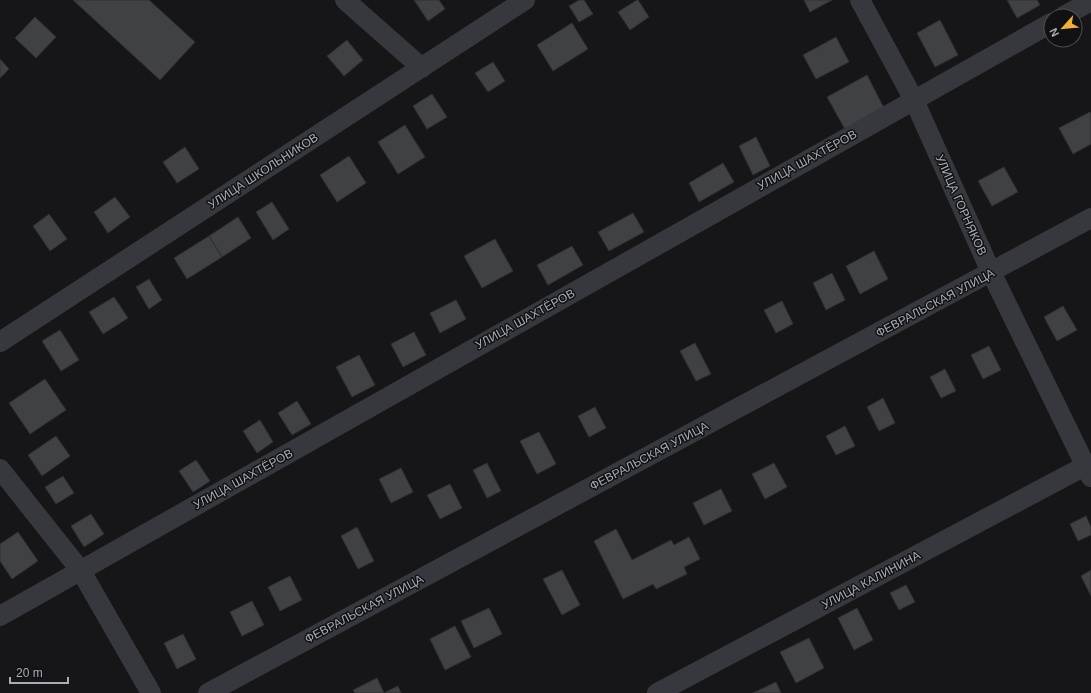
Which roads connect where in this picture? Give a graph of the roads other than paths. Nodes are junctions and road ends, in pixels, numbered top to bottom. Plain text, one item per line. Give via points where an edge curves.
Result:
1 (345, 0) edge
2 (525, 0) edge
3 (860, 0) edge
4 (1091, 1) edge
5 (1078, 8) edge
6 (1043, 27) edge
7 (422, 68) junction
8 (914, 100) junction
9 (1091, 218) edge
10 (992, 272) junction
11 (0, 342) edge
12 (0, 469) edge
13 (1088, 471) edge
14 (81, 571) junction
15 (0, 616) edge
16 (151, 693) edge
17 (208, 693) edge
18 (657, 693) edge

1 - 7 street
2 - 7 street, УЛИЦА ШКОЛЬНИКОВ
3 - 8 street, УЛИЦА ГОРНЯКОВ
4 - 5 street
6 - 8 street, УЛИЦА ШАХТЁРОВ
7 - 11 street, УЛИЦА ШКОЛЬНИКОВ
8 - 10 street, УЛИЦА ГОРНЯКОВ
8 - 14 street, УЛИЦА ШАХТЁРОВ
9 - 10 street, ФЕВРАЛЬСКАЯ УЛИЦА
10 - 13 street, УЛИЦА ГОРНЯКОВ
10 - 17 street, ФЕВРАЛЬСКАЯ УЛИЦА
12 - 14 street
13 - 18 street, УЛИЦА КАЛИНИНА
14 - 15 street, УЛИЦА ШАХТЁРОВ
14 - 16 street

